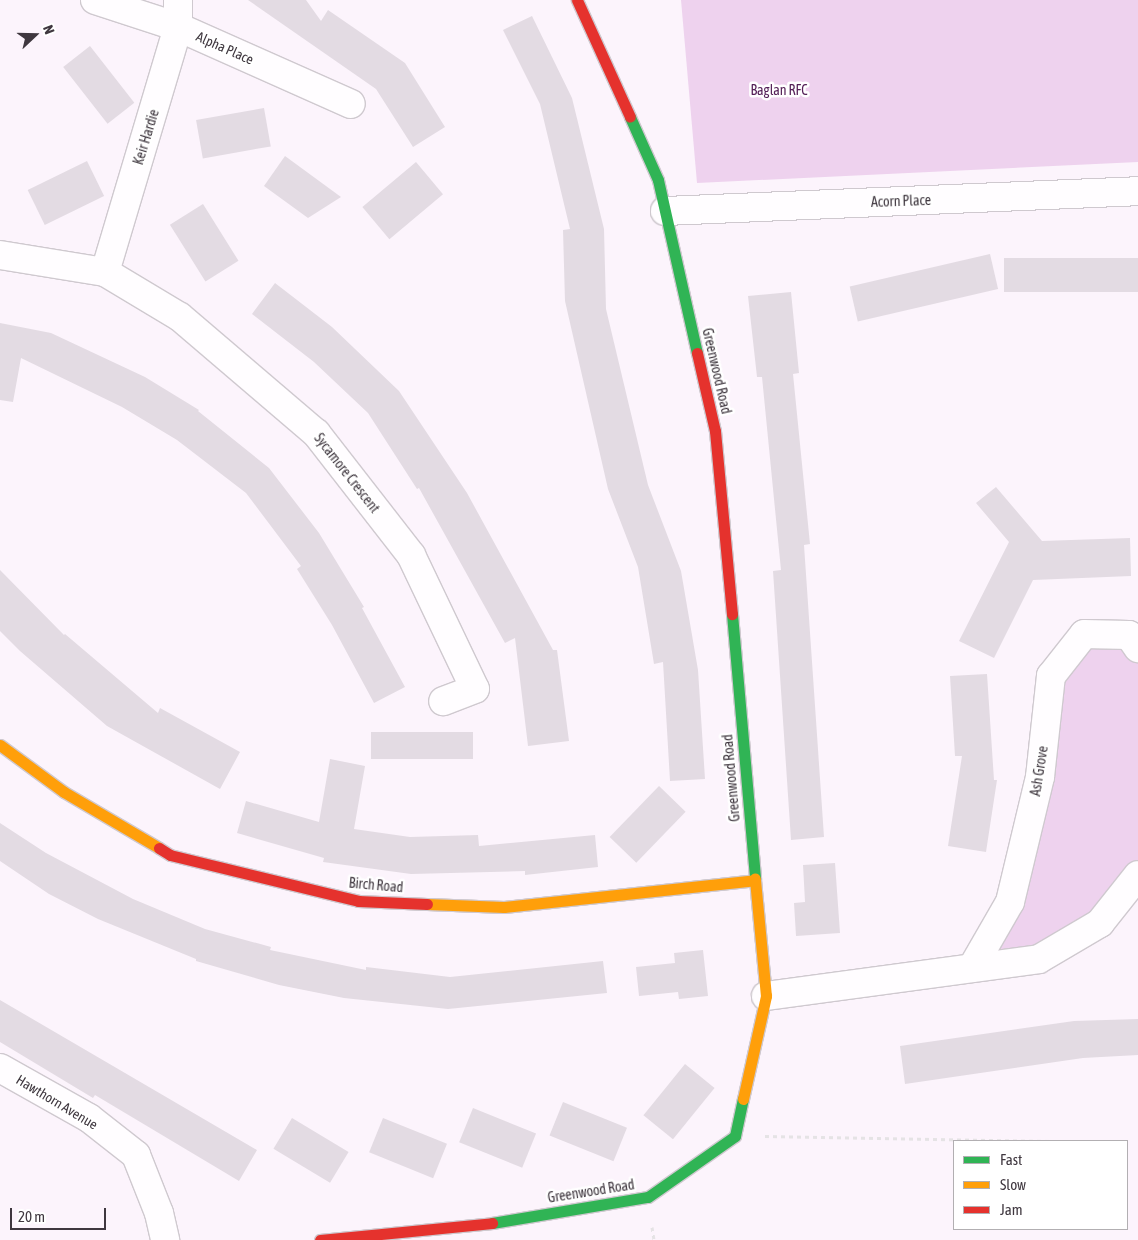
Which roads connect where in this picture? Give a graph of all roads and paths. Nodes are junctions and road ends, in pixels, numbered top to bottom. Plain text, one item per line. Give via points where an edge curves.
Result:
1 (95, 0) edge
2 (178, 0) edge
3 (577, 0) edge
4 (178, 27) junction
5 (351, 104) dead end
6 (1138, 191) edge
7 (665, 211) junction
8 (0, 255) edge
9 (105, 272) junction
10 (1138, 648) edge
11 (443, 701) dead end
12 (0, 745) edge
13 (1138, 875) edge
14 (755, 880) junction
15 (972, 968) junction
16 (766, 996) junction
17 (0, 1068) edge
18 (735, 1136) junction
19 (988, 1140) edge
20 (165, 1240) edge
21 (320, 1240) edge

1 - 4 street, Alpha Place
2 - 4 street, Keir Hardie
3 - 7 street, Greenwood Road via 658,180
4 - 5 street, Alpha Place
4 - 9 street, Keir Hardie
6 - 7 street, Acorn Place
7 - 14 street, Greenwood Road via 715,431
8 - 9 street
9 - 11 street, Sycamore Crescent via 180,317 316,433 411,555 475,689
10 - 15 street, Ash Grove via 1129,635 1084,634 1050,676 1040,778 1010,902
12 - 14 street, Birch Road via 64,792 170,855 358,901 504,907
13 - 15 street via 1100,923 1039,959
14 - 16 street, Greenwood Road
15 - 16 street
16 - 18 street, Greenwood Road
17 - 20 street, Hawthorn Avenue via 88,1118 136,1155 159,1213
18 - 19 path
18 - 21 street, Greenwood Road via 648,1197 491,1223

